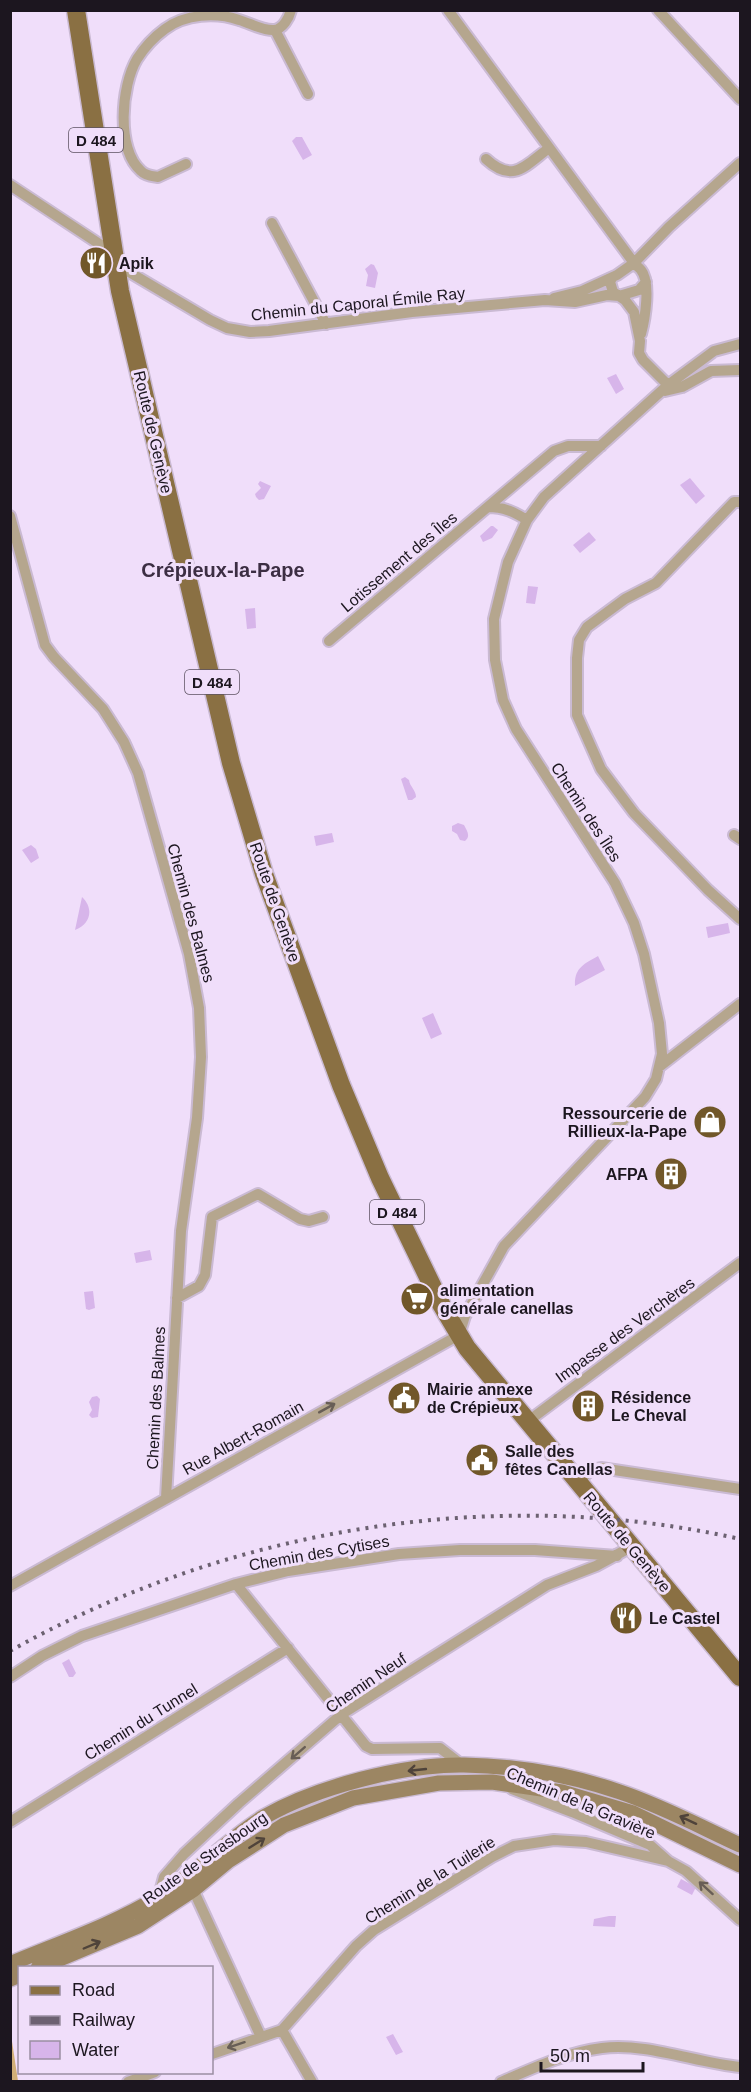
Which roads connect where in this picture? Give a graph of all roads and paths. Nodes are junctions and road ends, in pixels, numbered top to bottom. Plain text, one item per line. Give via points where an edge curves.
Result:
1 (76, 10) edge
2 (291, 10) edge
3 (448, 10) edge
4 (658, 10) edge
5 (275, 30) junction
6 (308, 94) dead end
7 (741, 99) edge
8 (123, 134) junction
9 (95, 137) junction
10 (549, 148) junction
11 (486, 159) dead end
12 (741, 163) edge
13 (186, 164) dead end
14 (10, 184) edge
15 (272, 223) dead end
16 (115, 261) junction
17 (634, 263) junction
18 (612, 278) junction
19 (646, 282) junction
20 (619, 297) junction
21 (545, 300) junction
22 (326, 324) junction
23 (640, 341) junction
24 (741, 344) edge
25 (741, 370) edge
26 (665, 388) junction
27 (601, 446) junction
28 (741, 502) edge
29 (488, 507) junction
30 (10, 516) edge
31 (527, 520) junction
32 (329, 641) dead end
33 (741, 919) edge
34 (741, 1004) edge
35 (659, 1067) junction
36 (323, 1217) dead end
37 (741, 1263) edge
38 (177, 1299) junction
39 (459, 1335) junction
40 (527, 1422) junction
41 (577, 1482) junction
42 (741, 1490) edge
43 (166, 1498) junction
44 (624, 1551) junction
45 (236, 1584) junction
46 (10, 1586) edge
47 (288, 1648) junction
48 (10, 1677) edge
49 (741, 1677) edge
50 (342, 1714) junction
51 (462, 1765) junction
52 (492, 1782) junction
53 (10, 1822) edge
54 (741, 1845) edge
55 (668, 1861) junction
56 (741, 1865) edge
57 (190, 1883) junction
58 (159, 1896) junction
59 (741, 1920) edge
60 (10, 1964) edge
61 (43, 1966) edge
62 (282, 2030) junction
63 (261, 2037) junction
64 (213, 2054) edge
65 (741, 2067) edge
66 (152, 2074) edge
67 (128, 2082) edge
68 (312, 2082) edge
69 (501, 2082) edge

1 - 9 main road, Route de Genève / D 484
2 - 5 street
3 - 10 street
4 - 7 street
5 - 6 street
5 - 8 street via 208,15 167,27 136,60 129,78
8 - 9 street
8 - 13 street via 134,161 149,176 158,177
9 - 16 main road, Route de Genève / D 484
10 - 11 street via 513,171 496,168
10 - 17 street
12 - 17 street, Chemin du Caporal Émile Ray
14 - 16 street, Chemin du Caporal Émile Ray
15 - 22 street
16 - 22 street, Chemin du Caporal Émile Ray via 228,328 269,332
16 - 39 main road, Route de Genève / D 484 via 231,763 264,874 341,1085 380,1178
17 - 18 street, Chemin du Caporal Émile Ray
17 - 19 street
18 - 20 street via 613,292
18 - 21 street, Chemin du Caporal Émile Ray
19 - 20 street via 639,290
19 - 23 street
20 - 21 street, Chemin du Caporal Émile Ray via 575,302
20 - 23 street via 634,312
21 - 22 street, Chemin du Caporal Émile Ray
23 - 26 street via 639,353
24 - 26 street, Chemin des Îles via 714,351
25 - 26 street via 711,371 682,387
26 - 27 street, Chemin des Îles
27 - 29 street, Lotissement des Îles via 568,446 554,451
27 - 31 street, Chemin des Îles via 544,497
28 - 33 street via 734,502 656,583 587,627 579,640 577,658 577,715 601,769 634,813
29 - 31 street via 502,507
29 - 32 street, Lotissement des Îles
30 - 38 street, Chemin des Balmes via 45,645 104,709 138,773 189,954 199,1008 201,1057
31 - 35 street, Chemin des Îles via 508,562 494,619 495,660 503,700 516,729 615,883 634,923 659,1023
34 - 35 street
35 - 39 street, Chemin des Îles via 645,1097 504,1246 465,1316
36 - 38 street via 300,1219 258,1194 212,1218 205,1275 199,1286
37 - 40 street, Impasse des Verchères
38 - 43 street, Chemin des Balmes
39 - 40 main road, Route de Genève / D 484
43 -> 39 street, Rue Albert-Romain
40 - 41 main road, Route de Genève / D 484
41 - 42 street via 591,1470 601,1468
41 - 44 main road, Route de Genève / D 484
43 - 46 street, Rue Albert-Romain
44 - 45 street, Chemin des Cytises via 399,1554 288,1571
44 - 49 main road, Route de Genève / D 484
44 - 50 street, Chemin Neuf via 547,1585
45 - 47 street
45 - 48 street, Chemin des Cytises via 73,1639
47 - 50 street
47 - 53 street, Chemin du Tunnel
50 - 51 street via 372,1749 440,1748
50 -> 58 street, Chemin Neuf via 184,1854 164,1877
54 -> 51 main road, Route de Strasbourg via 621,1792 566,1777
51 -> 57 main road, Route de Strasbourg via 372,1777 303,1799 230,1840
52 - 55 street, Chemin de la Gravière via 650,1845
52 - 56 main road, Route de Strasbourg via 562,1792 633,1813
57 -> 52 main road, Route de Strasbourg via 284,1825 353,1798 439,1783
59 -> 55 street, Chemin de la Gravière via 686,1871
55 - 62 street, Chemin de la Tuilerie via 586,1842 554,1840 514,1846 374,1930
57 - 58 main road, Route de Strasbourg
61 -> 57 main road, Route de Strasbourg via 138,1926
57 - 63 street
58 - 60 main road, Route de Strasbourg
62 - 63 street
62 - 68 street
63 -> 64 street
65 - 69 street via 640,2049 604,2048 572,2054
66 - 67 street

